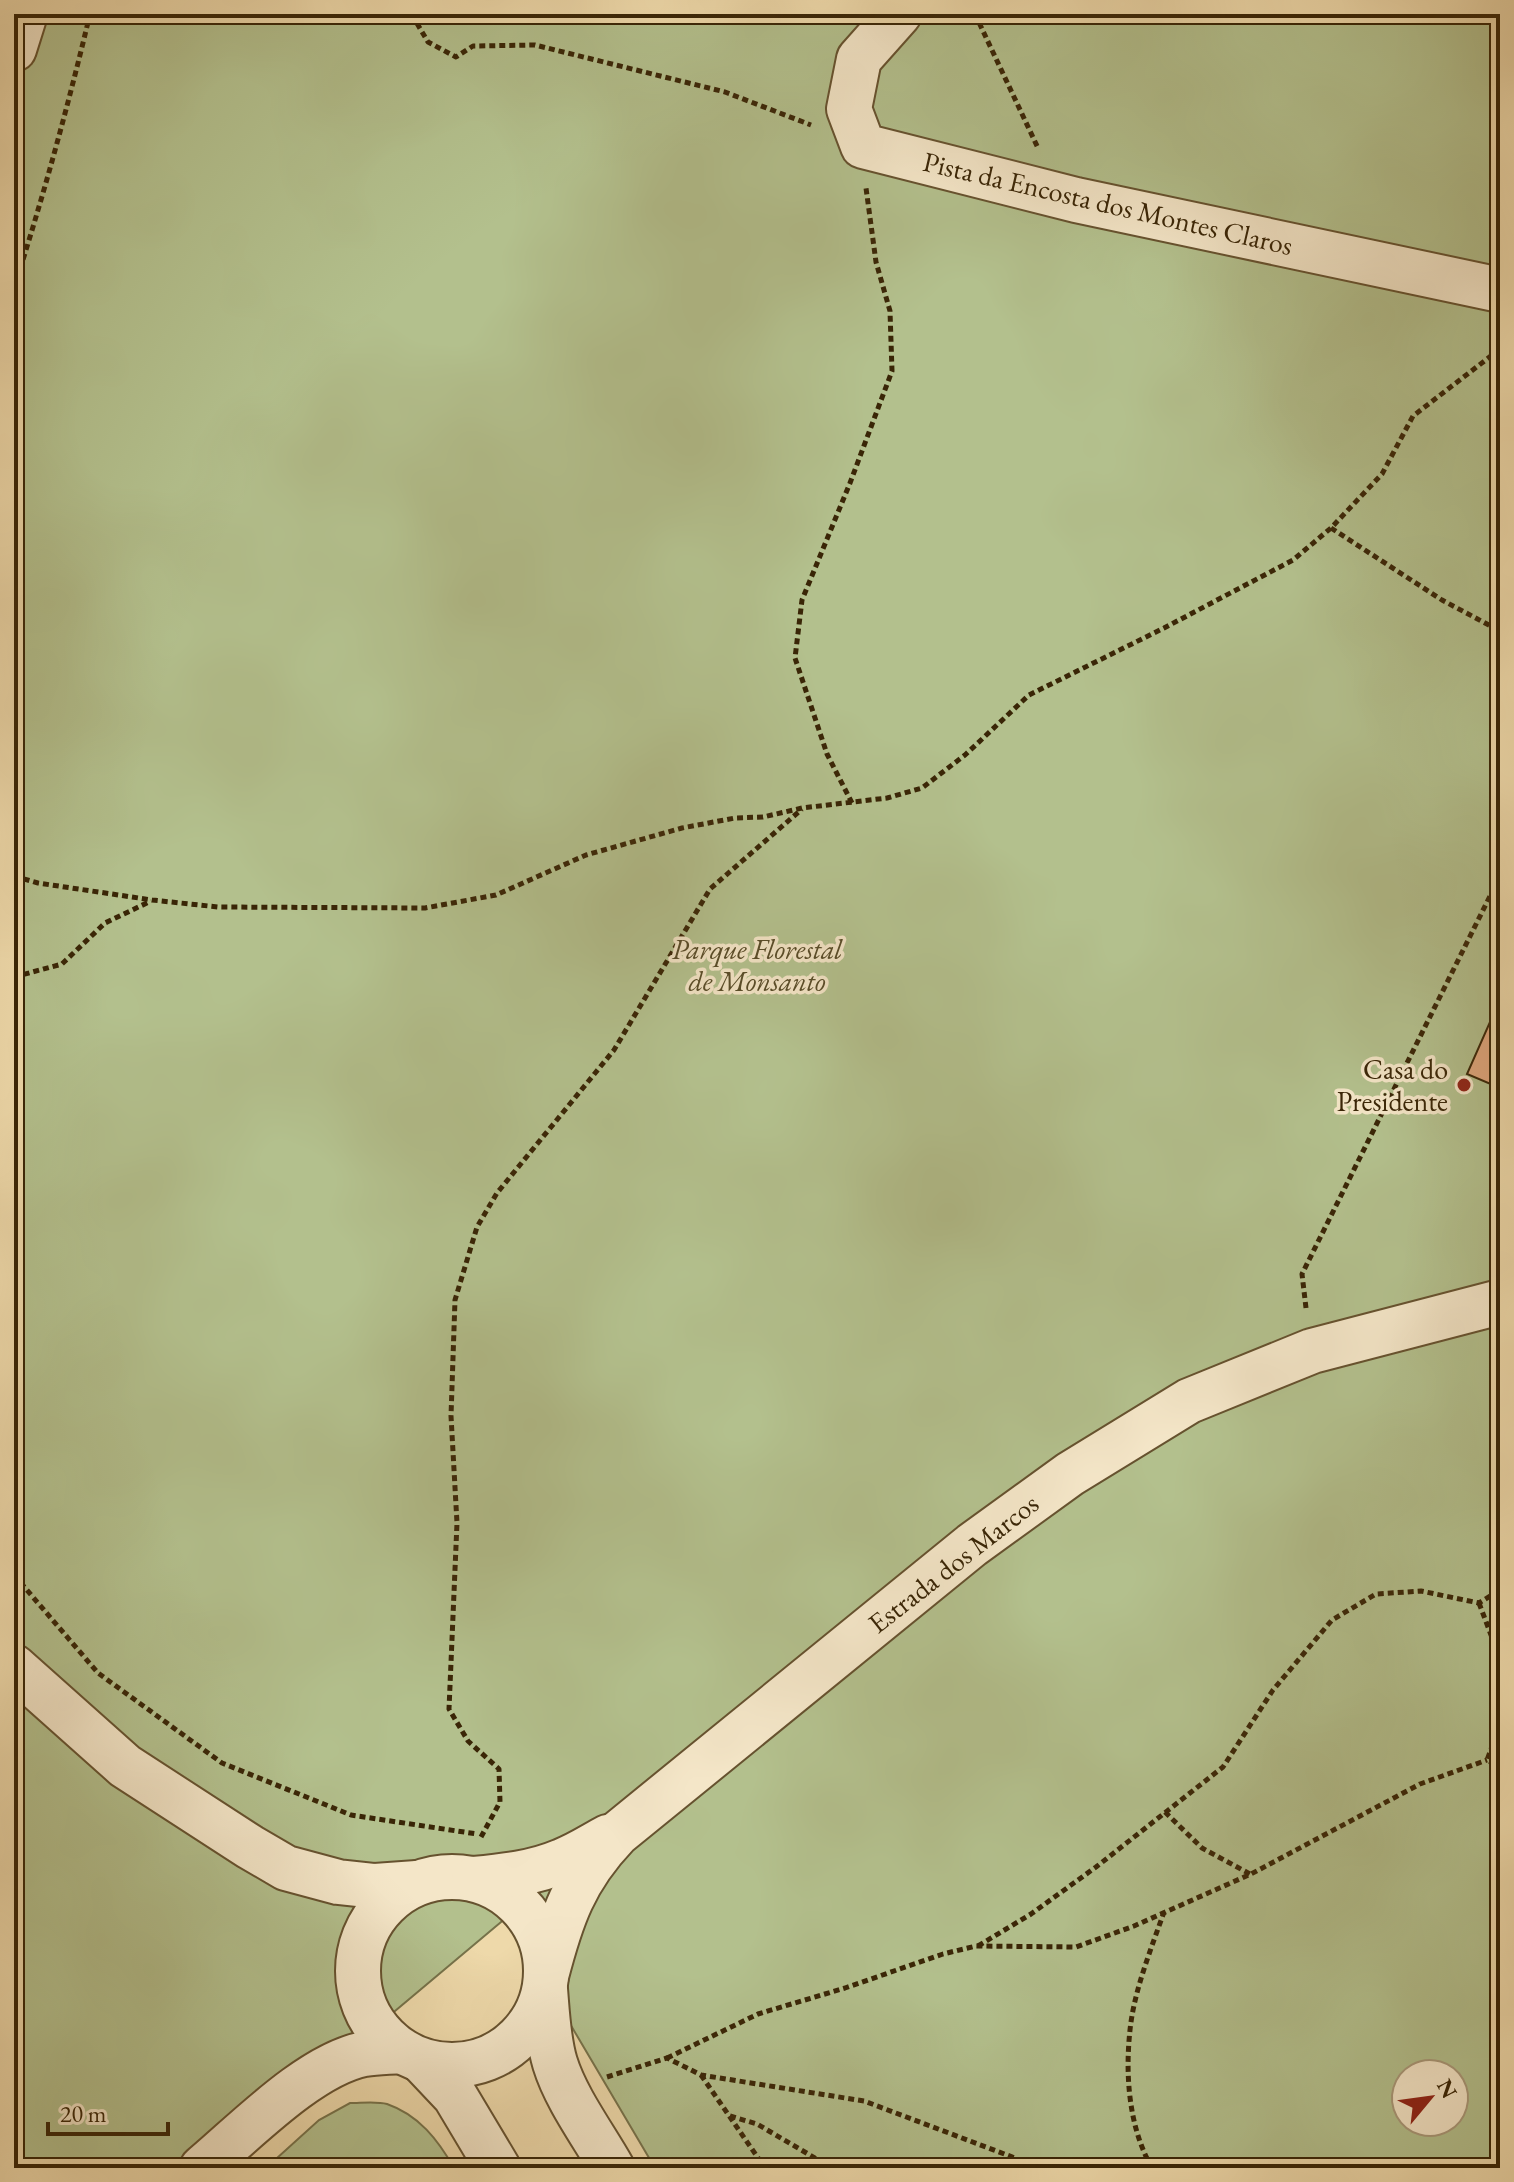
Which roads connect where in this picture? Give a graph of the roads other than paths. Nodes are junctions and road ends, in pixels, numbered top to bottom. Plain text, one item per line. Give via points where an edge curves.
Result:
1 (25, 14) edge
2 (899, 14) edge
3 (14, 49) edge
4 (1500, 290) edge
5 (1500, 1302) edge
6 (14, 1667) edge
7 (626, 1826) junction
8 (450, 1879) junction
9 (546, 1982) junction
10 (411, 2056) junction
11 (202, 2168) edge
12 (498, 2168) edge
13 (612, 2168) edge

1 - 3 street
2 - 4 street, Pista da Encosta dos Montes Claros via 859,59 849,109 863,146 1060,196
5 - 7 street, Estrada dos Marcos via 1312,1351 1189,1401 1070,1474 972,1545
6 - 8 street, Estrada dos Marcos via 125,1766 286,1868 375,1886
7 - 8 street, Estrada dos Marcos via 563,1861 519,1874
7 - 9 street, Estrada dos Marcos via 604,1848 567,1906
8 - 9 street via 507,1894 520,1906 544,1950
8 - 10 street via 392,1897 372,1920 360,1947 357,1977 363,2005 378,2031
9 - 10 street via 534,2019 513,2044 485,2060 453,2066
9 - 13 street via 556,2064
10 - 11 street via 362,2055 326,2068
10 - 12 street via 455,2096

